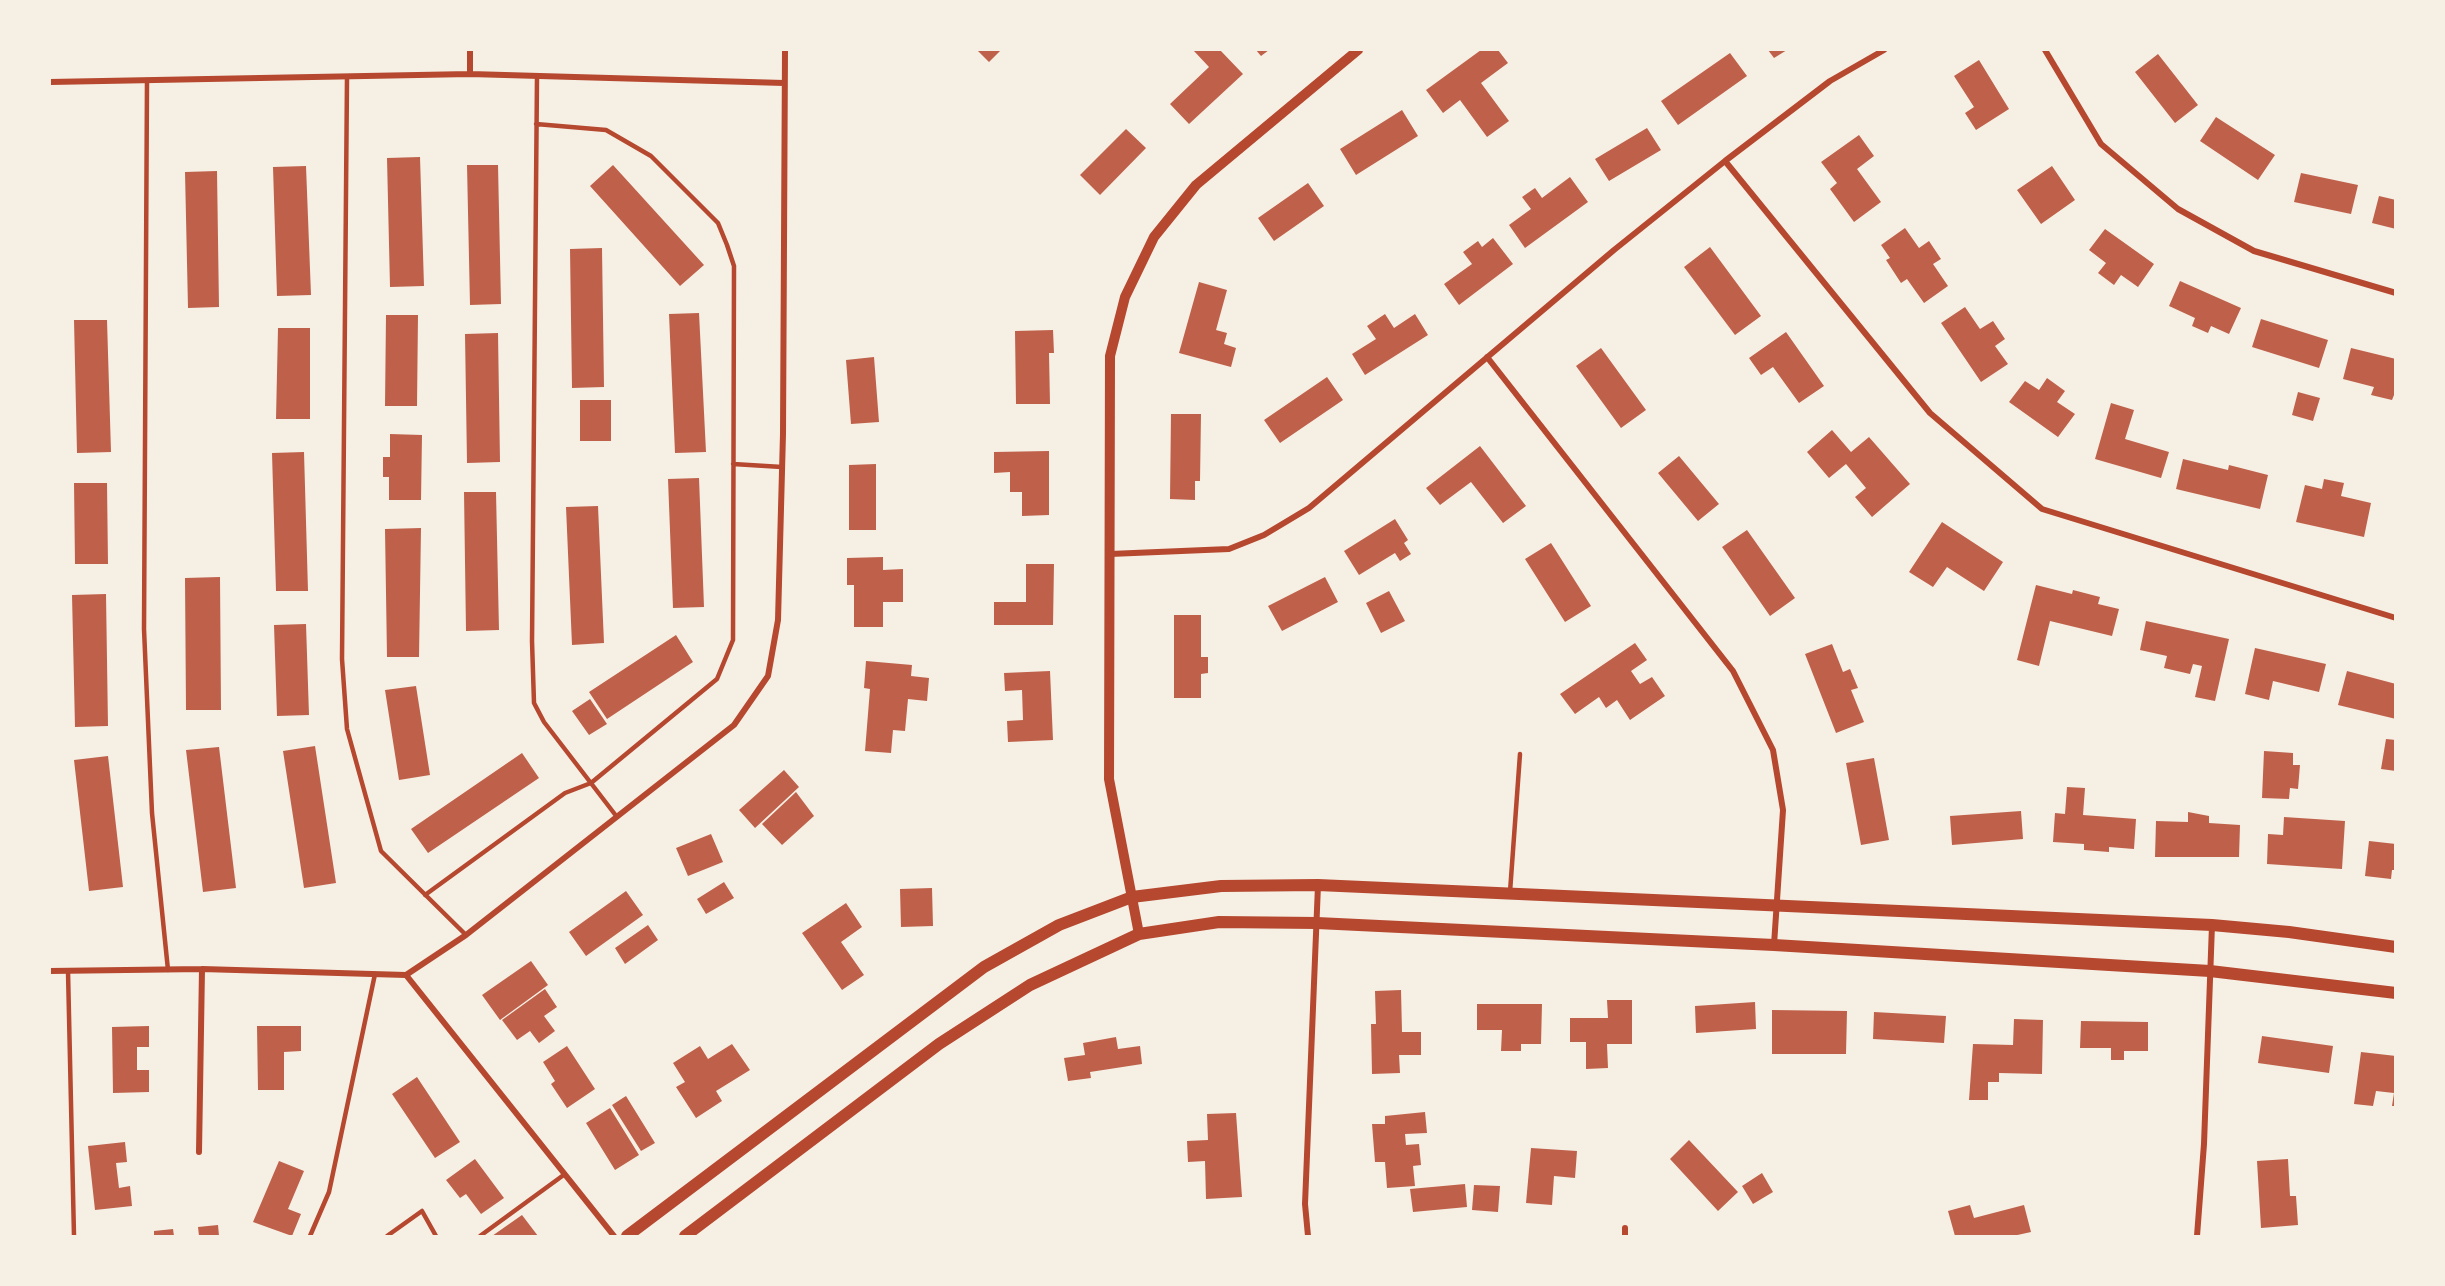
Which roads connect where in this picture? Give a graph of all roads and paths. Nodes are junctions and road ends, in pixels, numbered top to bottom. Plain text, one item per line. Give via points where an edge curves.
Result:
1 (470, 50) edge
2 (785, 50) edge
3 (1358, 50) edge
4 (1884, 50) edge
5 (2045, 50) edge
6 (470, 74) junction
7 (537, 76) junction
8 (346, 77) junction
9 (147, 80) junction
10 (50, 82) edge
11 (784, 83) junction
12 (536, 124) junction
13 (1725, 161) junction
14 (2396, 293) edge
15 (1487, 357) junction
16 (733, 464) junction
17 (782, 467) junction
18 (1110, 554) junction
19 (2396, 618) edge
20 (1520, 754) dead end
21 (591, 783) junction
22 (617, 817) junction
23 (1318, 885) junction
24 (1510, 893) junction
25 (425, 895) junction
26 (1132, 897) junction
27 (1777, 906) junction
28 (1317, 923) junction
29 (2212, 925) junction
30 (1139, 934) junction
31 (466, 935) junction
32 (1774, 945) junction
33 (2396, 947) edge
34 (202, 969) junction
35 (168, 970) junction
36 (50, 971) edge
37 (68, 971) junction
38 (2210, 971) junction
39 (375, 974) junction
40 (406, 975) junction
41 (2396, 993) edge
42 (199, 1152) dead end
43 (565, 1174) junction
44 (1625, 1228) dead end
45 (74, 1236) edge
46 (310, 1236) edge
47 (387, 1236) edge
48 (436, 1236) edge
49 (480, 1236) edge
50 (614, 1236) edge
51 (627, 1236) edge
52 (685, 1236) edge
53 (1308, 1236) edge
54 (1625, 1236) edge
55 (2197, 1236) edge

1 - 6 street
2 - 11 street
3 - 18 street via 1196,185 1154,237 1125,297 1110,356
4 - 13 street via 1830,81
5 - 14 street via 2101,144 2178,209 2254,251
6 - 7 street
6 - 8 street
7 - 11 street
7 - 12 lane
8 - 9 street
8 - 25 lane via 342,659 347,729 381,851
9 - 10 street
9 - 35 lane via 144,629 152,813
11 - 17 street
12 - 16 lane via 606,130 651,156 718,223 734,266
12 - 21 lane via 534,703 543,722
13 - 15 street
13 - 19 street via 1930,413 2042,509
15 - 18 street via 1309,508 1264,535 1229,549
15 - 27 street via 1733,671 1773,750 1783,810
16 - 17 lane
16 - 21 lane via 733,640 726,659 717,679
17 - 22 street via 778,620 768,676 734,725
18 - 26 street via 1109,779
20 - 24 lane
21 - 22 lane
21 - 25 lane via 565,793
22 - 31 street
23 - 24 main road
23 - 26 main road via 1221,886
23 - 28 street
24 - 27 main road
25 - 31 lane
26 - 30 street
26 - 51 main road via 1059,925 984,967
27 - 29 main road
27 - 32 street
28 - 30 main road via 1219,922
28 - 32 main road
28 - 53 street via 1305,1204
29 - 33 main road
29 - 38 street
30 - 52 main road via 1030,985 939,1044
31 - 40 street
32 - 38 main road
34 - 35 street
34 - 39 street
34 - 42 street
35 - 37 street
36 - 37 street
37 - 45 lane
38 - 41 main road
38 - 55 street
39 - 40 street
39 - 46 lane via 329,1192
40 - 43 street
43 - 49 lane
43 - 50 street
44 - 54 street
47 - 48 lane via 422,1211

